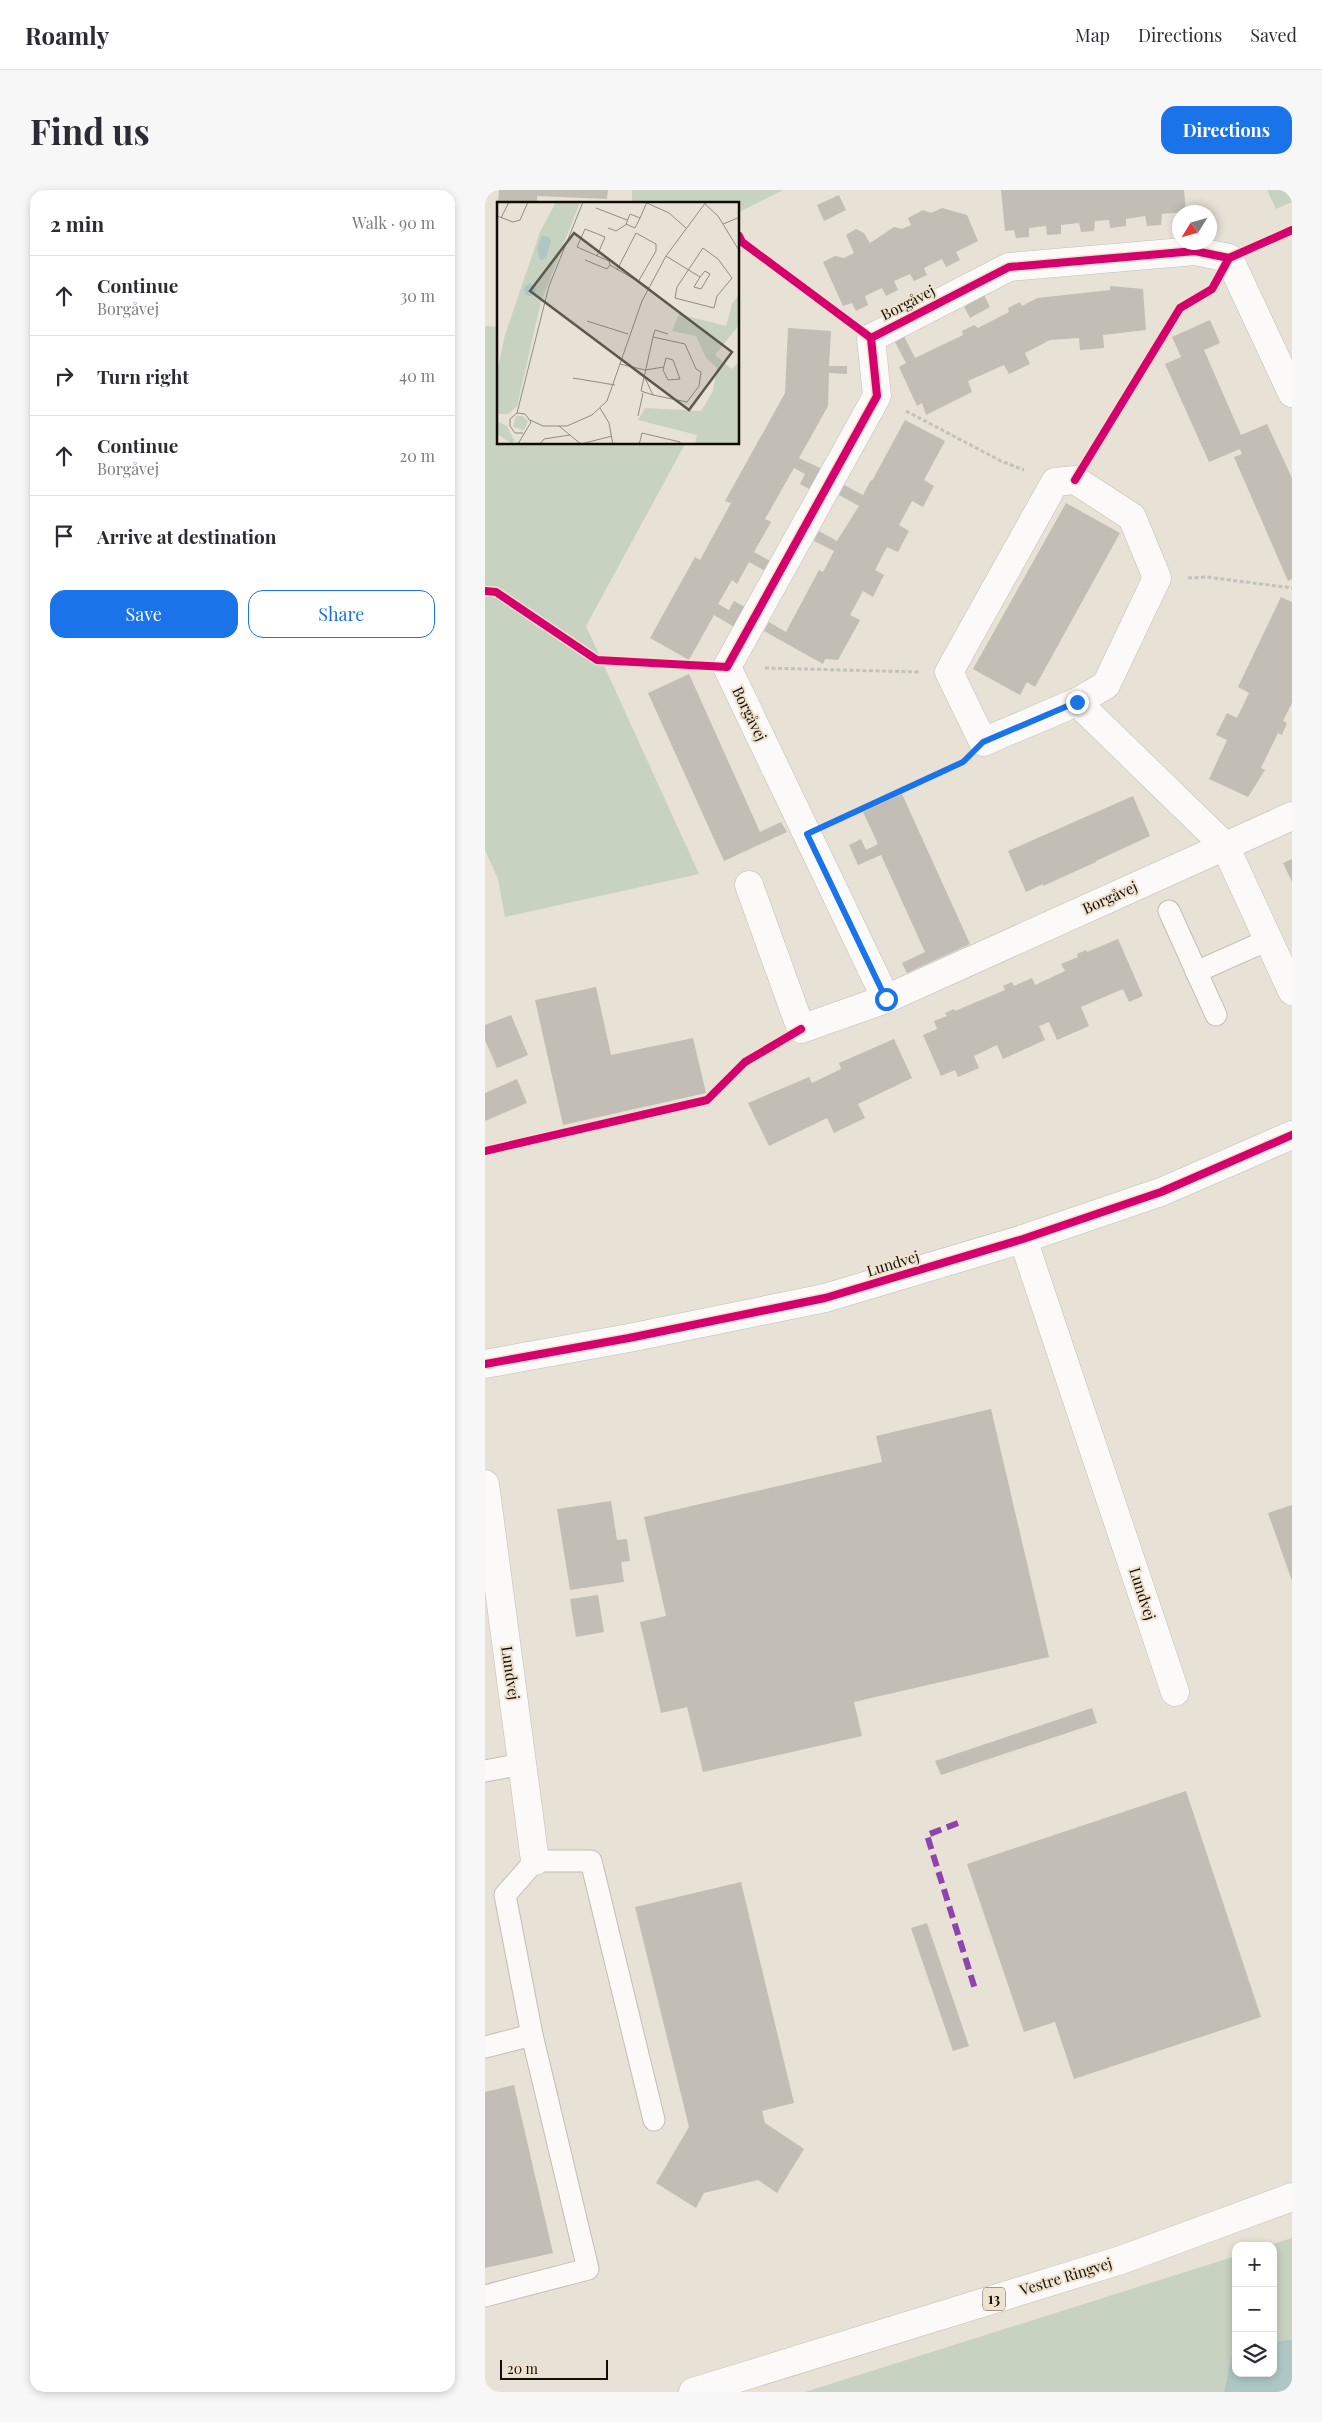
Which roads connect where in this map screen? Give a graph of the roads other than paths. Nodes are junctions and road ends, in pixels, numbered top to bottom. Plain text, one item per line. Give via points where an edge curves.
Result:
1 (1292, 394) edge
2 (1077, 702) junction
3 (1291, 815) edge
4 (1225, 846) junction
5 (749, 885) dead end
6 (1169, 911) dead end
7 (1268, 940) junction
8 (1196, 972) junction
9 (1292, 991) edge
10 (886, 999) junction
11 (1215, 1015) dead end
12 (1292, 1135) edge
13 (1023, 1239) junction
14 (485, 1364) edge
15 (486, 1495) edge
16 (1175, 1692) dead end
17 (522, 1764) junction
18 (485, 1771) edge
19 (535, 1861) junction
20 (532, 2035) junction
21 (485, 2047) edge
22 (654, 2120) dead end
23 (1292, 2197) edge
24 (485, 2296) edge
25 (693, 2392) edge

1 - 10 street, Borgåvej via 1229,258 1195,251 1009,267 871,338 877,396 727,668
2 - 2 street via 1106,685 1157,578 1131,516 1075,480 1055,482 949,672 983,742
2 - 4 street
3 - 4 street, Borgåvej
4 - 7 street
4 - 10 street, Borgåvej
5 - 10 street, Borgåvej via 801,1029
6 - 8 lane
7 - 8 lane
7 - 9 street
8 - 11 lane
12 - 13 street, Lundvej via 1161,1192
13 - 14 street, Lundvej via 825,1298
13 - 16 street, Lundvej
15 - 17 street, Lundvej
17 - 18 lane
17 - 19 street, Lundvej
19 - 20 lane via 505,1895
19 - 22 lane via 591,1861
20 - 21 lane
20 - 24 lane via 588,2269
23 - 25 street, Vestre Ringvej / 13 via 1121,2260

